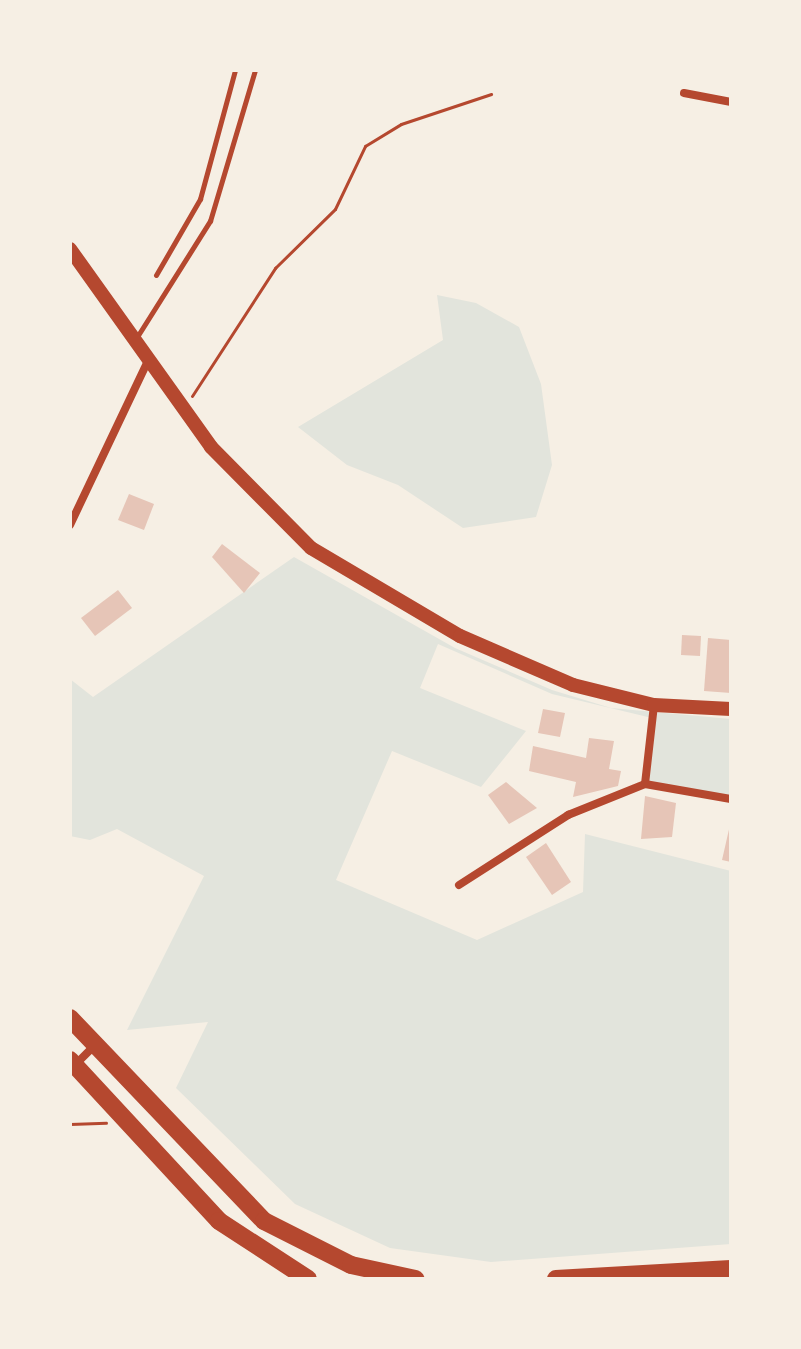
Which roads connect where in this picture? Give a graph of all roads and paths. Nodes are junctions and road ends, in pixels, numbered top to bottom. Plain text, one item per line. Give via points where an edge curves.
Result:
1 (235, 70) edge
2 (255, 70) edge
3 (684, 93) dead end
4 (491, 94) dead end
5 (731, 102) edge
6 (70, 249) edge
7 (156, 275) dead end
8 (135, 341) junction
9 (148, 361) junction
10 (182, 409) junction
11 (70, 525) edge
12 (654, 705) junction
13 (731, 709) edge
14 (645, 784) junction
15 (731, 799) edge
16 (459, 885) dead end
17 (70, 1018) edge
18 (97, 1044) junction
19 (72, 1064) edge
20 (731, 1269) edge
21 (308, 1279) edge
22 (415, 1279) edge
23 (556, 1279) edge

1 - 7 lane via 200,199
2 - 8 lane via 210,221
3 - 5 street
4 - 10 path via 401,124 365,146 335,209 275,268
6 - 8 street
8 - 9 street
9 - 10 street
9 - 11 street
10 - 12 street via 266,510 346,571 495,653 603,695
12 - 13 street
12 - 14 street
14 - 15 street
14 - 16 street via 568,815
17 - 18 highway
18 - 19 street
18 - 22 highway via 264,1221 351,1265
19 - 21 highway via 219,1221
20 - 23 highway

